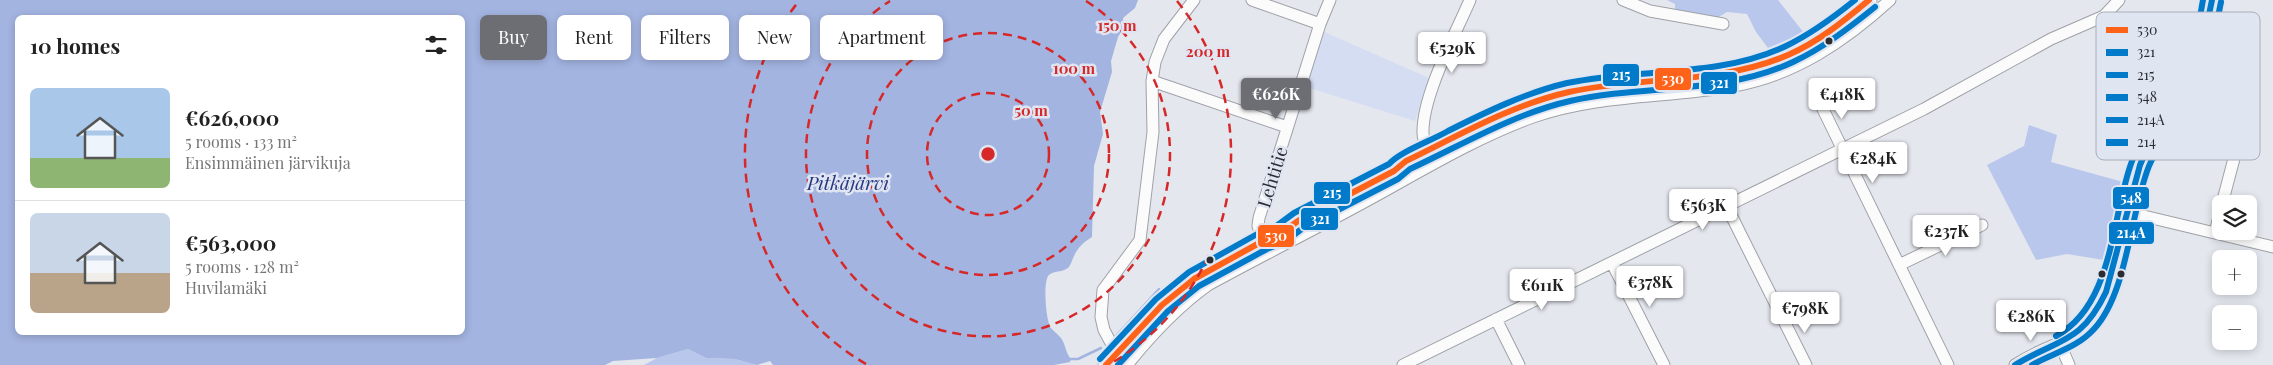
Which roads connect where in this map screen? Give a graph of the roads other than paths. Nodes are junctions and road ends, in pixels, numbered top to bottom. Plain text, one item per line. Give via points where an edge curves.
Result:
1 (1194, 0) edge
2 (1252, 0) edge
3 (1330, 0) edge
4 (1470, 0) edge
5 (1623, 0) edge
6 (1869, 0) edge
7 (1890, 0) edge
8 (2119, 0) edge
9 (2108, 12) edge
10 (2096, 20) edge
11 (1320, 24) junction
12 (1723, 24) dead end
13 (1152, 81) junction
14 (1819, 101) dead end
15 (1287, 127) junction
16 (1842, 151) junction
17 (1425, 158) junction
18 (2142, 160) edge
19 (2234, 160) edge
20 (2224, 195) edge
21 (1726, 205) junction
22 (2127, 212) junction
23 (1982, 225) dead end
24 (2212, 232) edge
25 (2244, 240) edge
26 (1263, 241) junction
27 (2273, 247) edge
28 (1612, 262) junction
29 (1899, 265) junction
30 (1496, 319) junction
31 (2060, 344) junction
32 (1120, 361) edge
33 (1106, 365) edge
34 (1403, 365) edge
35 (1519, 365) edge
36 (1664, 365) edge
37 (1806, 365) edge
38 (1948, 365) edge
39 (2015, 365) edge
40 (2069, 365) edge

1 - 13 street via 1164,39
2 - 11 street
3 - 11 street, Lehtitie
4 - 17 street via 1436,77 1424,119
5 - 12 street via 1650,10
6 - 17 main road via 1825,34 1764,64 1696,78 1568,92 1516,109
7 - 17 street via 1848,36 1806,61 1775,74 1734,86 1566,107
8 - 9 street
10 - 16 street
11 - 15 street, Lehtitie
13 - 15 street
13 - 32 street via 1153,132 1142,234 1134,251 1103,290 1104,330
14 - 16 street
15 - 26 street, Lehtitie via 1259,218
16 - 21 street
16 - 29 street
17 - 26 main road via 1400,163 1394,171
17 - 32 street via 1208,286
18 - 22 street
19 - 20 street
21 - 28 street
21 - 37 street
22 - 24 street
22 - 31 street via 2100,307 2076,335
23 - 29 street
25 - 27 street
26 - 32 main road via 1204,272 1182,288 1162,305
28 - 30 street
28 - 36 street
29 - 38 street
30 - 34 street
30 - 35 street
31 - 39 street
31 - 40 street
32 - 33 main road

